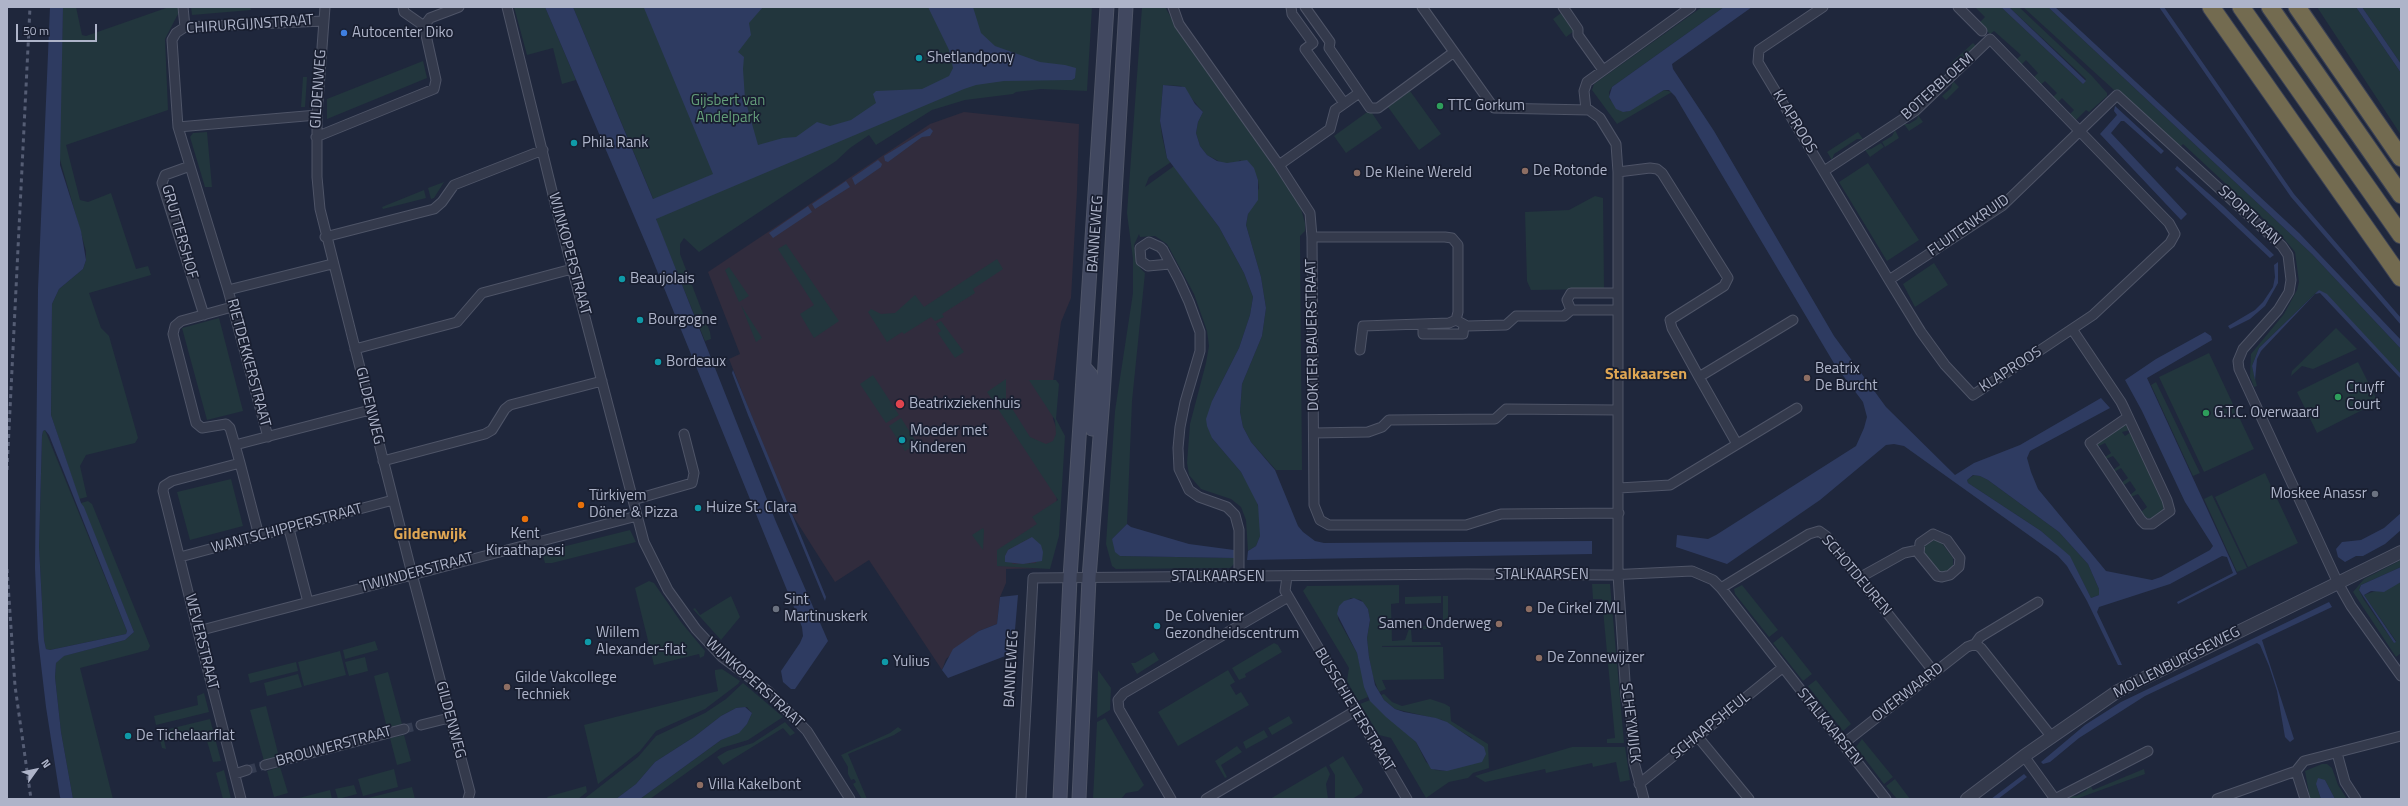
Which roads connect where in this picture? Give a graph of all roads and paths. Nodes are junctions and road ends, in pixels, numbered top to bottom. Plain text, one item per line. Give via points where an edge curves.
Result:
1 (183, 7) edge
2 (325, 7) edge
3 (402, 7) edge
4 (459, 7) edge
5 (507, 7) edge
6 (1107, 7) edge
7 (1126, 7) edge
8 (1173, 7) edge
9 (1291, 7) edge
10 (1305, 7) edge
11 (1422, 7) edge
12 (1563, 7) edge
13 (1691, 7) edge
14 (1823, 7) edge
15 (1958, 7) edge
16 (2211, 7) edge
17 (2241, 7) edge
18 (2270, 7) edge
19 (2297, 7) edge
20 (1681, 10) edge
21 (324, 21) junction
22 (424, 26) junction
23 (185, 27) junction
24 (1982, 31) dead end
25 (1990, 39) joint
26 (1454, 52) junction
27 (1603, 70) junction
28 (1360, 93) junction
29 (1344, 103) junction
30 (1586, 109) junction
31 (317, 115) junction
32 (178, 127) junction
33 (2080, 132) junction
34 (316, 137) junction
35 (543, 150) junction
36 (2401, 158) edge
37 (190, 166) junction
38 (1279, 166) junction
39 (1824, 171) junction
40 (1618, 172) junction
41 (2401, 195) edge
42 (2401, 235) edge
43 (325, 236) junction
44 (1312, 237) junction
45 (332, 264) junction
46 (1170, 264) dead end
47 (572, 269) junction
48 (2401, 278) edge
49 (1889, 280) junction
50 (228, 290) junction
51 (1618, 293) junction
52 (232, 307) junction
53 (1571, 310) junction
54 (1618, 310) junction
55 (204, 315) junction
56 (1793, 320) dead end
57 (1460, 322) junction
58 (1423, 324) junction
59 (2072, 329) junction
60 (355, 349) junction
61 (1360, 350) dead end
62 (1084, 367) junction
63 (1699, 376) junction
64 (602, 381) junction
65 (1797, 408) dead end
66 (370, 410) junction
67 (1618, 410) junction
68 (2128, 417) junction
69 (1314, 433) junction
70 (684, 434) dead end
71 (268, 437) junction
72 (1737, 444) junction
73 (235, 446) junction
74 (383, 461) junction
75 (1098, 462) junction
76 (240, 463) junction
77 (1619, 488) junction
78 (393, 500) junction
79 (633, 500) junction
80 (1619, 513) junction
81 (637, 516) junction
82 (289, 529) junction
83 (259, 536) junction
84 (1918, 550) junction
85 (2401, 552) edge
86 (180, 557) junction
87 (412, 574) junction
88 (1618, 575) junction
89 (1239, 576) junction
90 (1287, 577) junction
91 (1070, 578) junction
92 (1089, 578) junction
93 (1859, 578) junction
94 (2338, 583) junction
95 (1721, 588) junction
96 (1288, 597) junction
97 (308, 602) junction
98 (2038, 602) dead end
99 (198, 631) junction
100 (1974, 644) junction
101 (1782, 668) junction
102 (1934, 672) junction
103 (2401, 676) edge
104 (1355, 711) junction
105 (449, 718) junction
106 (421, 725) tunnel mouth
107 (404, 729) tunnel mouth
108 (2051, 736) junction
109 (2401, 736) edge
110 (1698, 737) junction
111 (1842, 744) junction
112 (2148, 751) dead end
113 (2337, 753) junction
114 (2024, 756) junction
115 (265, 766) tunnel mouth
116 (247, 770) tunnel mouth
117 (2296, 770) junction
118 (235, 774) junction
119 (1639, 784) junction
120 (241, 799) edge
121 (468, 799) edge
122 (850, 799) edge
123 (1021, 799) edge
124 (1060, 799) edge
125 (1079, 799) edge
126 (1171, 799) edge
127 (1206, 799) edge
128 (1407, 799) edge
129 (1644, 799) edge
130 (1749, 799) edge
131 (1886, 799) edge
132 (1967, 799) edge
133 (2055, 799) edge
134 (2217, 799) edge
135 (2305, 799) edge
136 (2356, 799) edge

1 - 23 street
2 - 21 street, GILDENWEG
3 - 22 street via 404,12
4 - 22 street via 430,18
5 - 35 street, WIJNKOPERSTRAAT
6 - 62 main road, BANNEWEG
7 - 75 main road, BANNEWEG
8 - 38 street, DOKTER BAUERSTRAAT via 1179,24
9 - 29 street via 1292,14 1313,43 1305,49
10 - 28 street via 1330,42 1329,48
11 - 26 street
12 - 27 street
13 - 20 street
14 - 39 street, KLAPROOS via 1762,47 1757,58
15 - 24 street
16 - 48 highway
17 - 42 highway
18 - 41 highway
19 - 36 highway
20 - 27 street
21 - 23 street, CHIRURGIJNSTRAAT
21 - 31 street, GILDENWEG
22 - 34 street via 436,80 435,88
23 - 32 street, CHIRURGIJNSTRAAT via 176,33 172,40
25 - 33 street, KLAPROOS
25 - 39 street, BOTERBLOEM via 1915,111
26 - 28 street via 1376,109 1370,108
26 - 30 street via 1494,108
27 - 30 street via 1585,85
28 - 29 street
29 - 38 street via 1335,110 1330,129
30 - 40 street, SCHEYWIJCK via 1596,114 1612,135 1617,149
31 - 32 street
31 - 34 street, GILDENWEG
32 - 37 street, GRUTTERSHOF
33 - 49 street, FLUITENKRUID via 2002,206
33 - 59 street, KLAPROOS via 2169,223 2175,234 2170,243 2093,315
33 - 94 street, SPORTLAAN via 2117,95 2286,250 2291,264 2289,292 2268,321 2250,339 2238,360 2246,388
34 - 43 street, GILDENWEG via 318,193
35 - 43 street via 454,185 434,209
35 - 47 street, WIJNKOPERSTRAAT
37 - 50 street, GRUTTERSHOF
37 - 55 street, GRUTTERSHOF via 166,175 162,185
38 - 44 street, DOKTER BAUERSTRAAT via 1310,213
39 - 49 street, KLAPROOS
40 - 51 street, SCHEYWIJCK
40 - 63 street via 1657,169 1728,278 1724,286 1670,320
43 - 45 street, GILDENWEG
44 - 57 street, DOKTER BAUERSTRAAT via 1452,238 1457,242 1459,249
44 - 69 street, DOKTER BAUERSTRAAT
45 - 50 street
45 - 60 street, GILDENWEG
46 - 89 street via 1189,302 1201,342 1180,432 1178,453 1181,477 1189,490 1199,497 1221,504 1232,511 1239,524
47 - 60 street via 482,293 457,322
47 - 64 street, WIJNKOPERSTRAAT
49 - 59 street, KLAPROOS via 1945,365 1973,395
50 - 52 street, RIETDEKKERSTRAAT
51 - 53 street via 1571,293 1567,300
51 - 54 street, SCHEYWIJCK
52 - 55 street
52 - 71 street, RIETDEKKERSTRAAT
53 - 54 street
53 - 57 street via 1564,316 1516,316 1506,326
54 - 67 street, SCHEYWIJCK
55 - 73 street via 181,321 175,326 173,334 196,423 202,428 226,424 230,428
56 - 63 street
57 - 58 street
57 - 58 street via 1464,334 1423,334
58 - 61 street via 1363,326
59 - 68 street via 2121,402
60 - 66 street, GILDENWEG
62 - 75 main road, BANNEWEG via 1091,374 1094,385 1092,430
62 - 91 main road, BANNEWEG
63 - 72 street
64 - 74 street via 510,405 492,430 485,434
64 - 79 street, WIJNKOPERSTRAAT
65 - 72 street
66 - 71 street
66 - 74 street, GILDENWEG
67 - 69 street, DOKTER BAUERSTRAAT via 1506,409 1495,419 1389,420 1382,427 1368,432
67 - 77 street, SCHEYWIJCK
68 - 68 street via 2170,507 2168,513 2148,525 2140,520 2090,443
69 - 80 street, DOKTER BAUERSTRAAT via 1314,510 1320,520 1329,525 1466,525 1501,514
70 - 79 street via 694,473 692,482
71 - 73 street
72 - 77 street via 1670,485
73 - 76 street
74 - 78 street, GILDENWEG
75 - 92 main road, BANNEWEG
76 - 83 street
76 - 86 street, WEVERSTRAAT via 165,484 163,491
77 - 80 street, SCHEYWIJCK
78 - 82 street, WANTSCHIPPERSTRAAT
78 - 87 street, GILDENWEG
79 - 81 street, WIJNKOPERSTRAAT
80 - 88 street, SCHEYWIJCK
81 - 87 street, TWIJNDERSTRAAT
81 - 122 street, WIJNKOPERSTRAAT via 644,542 657,570 681,610 718,652 769,692 807,731
82 - 83 street, WANTSCHIPPERSTRAAT
82 - 97 street
83 - 86 street, WANTSCHIPPERSTRAAT
84 - 84 street via 1937,576 1950,575 1959,568 1961,561 1958,554 1942,536 1929,536 1920,543
84 - 93 street via 1904,553
85 - 94 street, MOLLENBURGSEWEG
86 - 99 street, WEVERSTRAAT
87 - 97 street, TWIJNDERSTRAAT
87 - 105 street, GILDENWEG
88 - 90 street, STALKAARSEN
88 - 95 street, STALKAARSEN via 1692,571 1713,580
88 - 119 street, SCHEYWIJCK via 1626,696
89 - 90 street, STALKAARSEN
89 - 92 street, STALKAARSEN
90 - 96 street, BUSSCHIETERSTRAAT via 1285,591
91 - 92 street, BANNEWEG
91 - 123 street, BANNEWEG via 1033,578
91 - 124 main road, BANNEWEG
92 - 125 main road, BANNEWEG
93 - 95 street, SCHOTDEUREN via 1826,536 1819,531 1809,534
93 - 102 street, SCHOTDEUREN
94 - 103 street via 2351,606
94 - 108 street, MOLLENBURGSEWEG via 2118,691
95 - 101 street, STALKAARSEN
96 - 104 street, BUSSCHIETERSTRAAT
96 - 126 street via 1124,693 1118,700 1119,709
97 - 99 street, TWIJNDERSTRAAT
98 - 100 street, OVERWAARD via 1980,637
99 - 118 street, WEVERSTRAAT
100 - 102 street, OVERWAARD
100 - 108 street via 1981,648
101 - 110 street, SCHAAPSHEUL
101 - 111 street, STALKAARSEN
102 - 111 street, OVERWAARD
104 - 127 street
104 - 128 street, BUSSCHIETERSTRAAT
105 - 106 street
105 - 121 street, GILDENWEG via 470,792
107 - 115 street, BROUWERSTRAAT
108 - 114 street, MOLLENBURGSEWEG
109 - 113 street
110 - 119 street, SCHAAPSHEUL
110 - 130 street
111 - 131 street, STALKAARSEN
112 - 133 street
113 - 117 street via 2304,761
113 - 136 street via 2343,778
114 - 132 street, MOLLENBURGSEWEG
114 - 133 street
116 - 118 street
117 - 134 street
117 - 135 street
118 - 120 street, WEVERSTRAAT
119 - 129 street, SCHEYWIJCK

